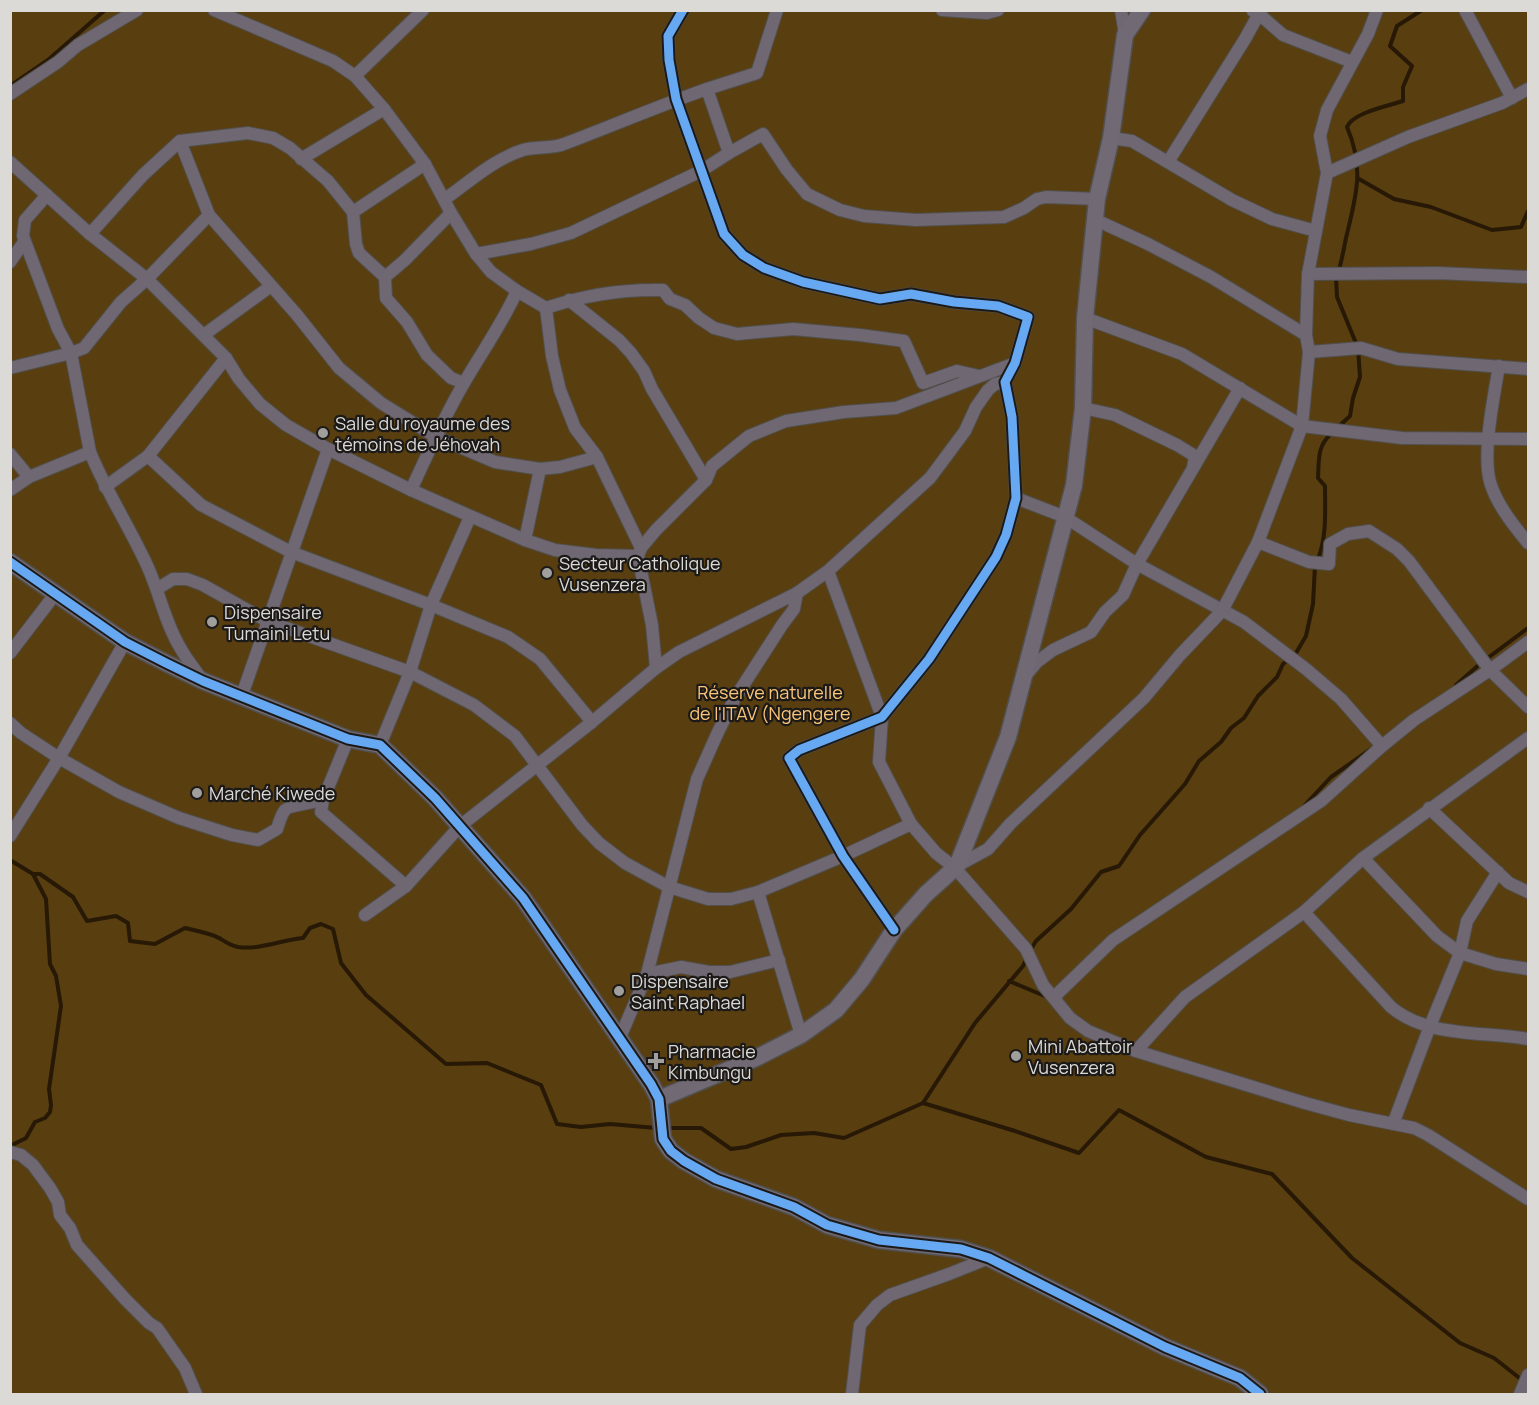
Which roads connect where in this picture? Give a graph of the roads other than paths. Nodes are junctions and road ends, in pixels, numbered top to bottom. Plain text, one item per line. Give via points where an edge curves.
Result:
1 (137, 10) edge
2 (214, 10) edge
3 (682, 10) edge
4 (777, 10) edge
5 (942, 10) edge
6 (998, 10) edge
7 (1121, 10) edge
8 (1142, 10) edge
9 (1377, 10) edge
10 (1465, 10) edge
11 (1257, 12) edge
12 (414, 13) edge
13 (1125, 35) junction
14 (1352, 62) junction
15 (355, 76) junction
16 (707, 89) junction
17 (1528, 89) edge
18 (10, 94) edge
19 (1512, 98) junction
20 (676, 99) junction
21 (384, 109) junction
22 (1111, 138) junction
23 (180, 141) junction
24 (729, 153) junction
25 (301, 159) junction
26 (10, 162) edge
27 (1168, 162) junction
28 (425, 164) junction
29 (701, 171) junction
30 (1327, 173) junction
31 (47, 195) junction
32 (445, 199) junction
33 (1096, 199) junction
34 (353, 212) junction
35 (451, 213) junction
36 (209, 215) junction
37 (1096, 220) junction
38 (1316, 231) junction
39 (90, 234) junction
40 (24, 242) junction
41 (476, 254) junction
42 (10, 262) edge
43 (1308, 274) junction
44 (385, 277) junction
45 (1528, 277) edge
46 (147, 279) junction
47 (271, 286) junction
48 (517, 291) junction
49 (569, 300) junction
50 (546, 308) junction
51 (1085, 318) junction
52 (205, 334) junction
53 (1306, 335) junction
54 (1309, 352) junction
55 (71, 353) junction
56 (226, 358) junction
57 (1015, 363) junction
58 (1499, 366) junction
59 (10, 368) edge
60 (1528, 369) edge
61 (979, 376) junction
62 (1005, 382) junction
63 (464, 383) junction
64 (1240, 388) junction
65 (1083, 408) junction
66 (1302, 426) junction
67 (435, 436) junction
68 (1489, 439) junction
69 (1528, 439) edge
70 (328, 449) junction
71 (90, 452) junction
72 (10, 454) edge
73 (148, 456) junction
74 (597, 457) junction
75 (540, 469) junction
76 (1192, 472) junction
77 (29, 477) junction
78 (706, 480) junction
79 (105, 487) junction
80 (411, 489) junction
81 (10, 490) edge
82 (1016, 498) junction
83 (470, 517) junction
84 (1065, 517) junction
85 (525, 540) junction
86 (1257, 542) junction
87 (1528, 543) edge
88 (291, 552) junction
89 (640, 552) junction
90 (10, 562) edge
91 (1137, 564) junction
92 (828, 571) junction
93 (157, 589) junction
94 (56, 593) junction
95 (797, 593) junction
96 (431, 605) junction
97 (1222, 611) junction
98 (267, 621) junction
99 (125, 642) junction
100 (1528, 642) edge
101 (10, 653) edge
102 (656, 668) junction
103 (1490, 670) junction
104 (410, 672) junction
105 (203, 681) junction
106 (1024, 684) junction
107 (242, 695) junction
108 (1528, 707) edge
109 (882, 717) junction
110 (592, 722) junction
111 (10, 723) edge
112 (1528, 738) edge
113 (348, 739) junction
114 (380, 745) junction
115 (1382, 746) junction
116 (59, 758) junction
117 (536, 765) junction
118 (322, 800) junction
119 (1429, 808) junction
120 (911, 824) junction
121 (460, 826) junction
122 (10, 836) edge
123 (843, 856) junction
124 (1363, 858) junction
125 (956, 867) junction
126 (1498, 872) junction
127 (406, 886) junction
128 (669, 887) junction
129 (758, 892) junction
130 (1528, 892) edge
131 (1304, 912) junction
132 (365, 915) dead end
133 (894, 930) junction
134 (1460, 953) junction
135 (779, 960) junction
136 (1528, 969) edge
137 (646, 974) junction
138 (1054, 996) junction
139 (1430, 1026) junction
140 (801, 1035) junction
141 (1528, 1039) edge
142 (619, 1040) junction
143 (1136, 1051) junction
144 (659, 1099) junction
145 (1393, 1124) junction
146 (10, 1152) edge
147 (1528, 1199) edge
148 (989, 1258) junction
149 (1528, 1375) edge
150 (1520, 1394) edge
151 (196, 1395) edge
152 (852, 1395) edge
153 (1260, 1395) edge

1 - 18 street via 78,45
2 - 15 street via 333,61
3 - 20 street via 669,36
4 - 16 street via 757,73
5 - 6 street
7 - 13 street
8 - 13 street
9 - 14 street
10 - 19 street
11 - 14 street via 1283,35
11 - 27 street
12 - 15 street
13 - 22 street
14 - 30 street via 1327,110 1320,136
15 - 21 street
16 - 20 street
16 - 24 street
17 - 19 street
19 - 30 street
20 - 29 street
20 - 32 street via 561,146 537,147 510,156
21 - 25 street
21 - 28 street
22 - 27 street via 1132,141
22 - 33 street
23 - 25 street via 248,133 273,138
23 - 36 street
23 - 39 street via 143,174
24 - 29 street
24 - 33 street via 763,134 807,194 840,210 864,216 915,220 1004,217 1046,197
25 - 34 street via 328,181
26 - 31 street
27 - 38 street via 1272,219
28 - 32 street
28 - 34 street
29 - 41 street via 572,233
29 - 57 street via 724,234 743,255 764,268 803,282 880,299 911,294 998,306 1028,317
30 - 38 street
31 - 39 street
31 - 40 street via 25,220
32 - 35 street
33 - 37 street
34 - 44 street via 359,253
35 - 41 street
35 - 44 street
36 - 46 street
36 - 47 street
37 - 51 street
37 - 53 street via 1211,277
38 - 43 street
39 - 46 street
40 - 42 street
40 - 55 street
41 - 48 street
43 - 45 street
43 - 53 street
44 - 63 street via 386,298 427,355 450,378
46 - 52 street
46 - 55 street via 121,302 84,348
47 - 52 street
47 - 67 street via 339,368 381,403
48 - 50 street
48 - 63 street
49 - 50 street
49 - 61 street via 633,290 663,290 670,299 714,328 737,334 793,329 904,341 923,383 957,371
49 - 78 street via 631,353
50 - 74 street via 560,390 575,428
51 - 64 street via 1182,354
51 - 65 street
52 - 56 street
53 - 54 street
54 - 58 street via 1357,348 1398,359
54 - 66 street
55 - 59 street
55 - 71 street
56 - 70 street via 260,404 286,425
56 - 73 street
57 - 61 street
57 - 62 street
58 - 60 street
58 - 68 street
61 - 78 street via 896,408 786,421 736,445 712,466
62 - 82 street via 1012,417
62 - 92 street via 988,390 965,431 930,478
63 - 67 street
64 - 66 street
64 - 76 street
65 - 76 street via 1115,415 1177,445 1195,456
65 - 84 street via 1074,485
66 - 68 street via 1402,438
66 - 86 street
67 - 75 street via 495,462
67 - 80 street
68 - 69 street
68 - 87 street via 1491,485
70 - 80 street
70 - 88 street
71 - 77 street
71 - 79 street
72 - 77 street
73 - 79 street
73 - 88 street via 201,505
74 - 75 street
74 - 89 street
75 - 85 street
76 - 91 street
77 - 81 street
78 - 89 street via 656,530
79 - 93 street
80 - 83 street
82 - 84 street
82 - 109 street via 996,557 929,659
83 - 85 street
83 - 96 street
84 - 91 street
84 - 106 street
85 - 89 street via 555,550 596,555
86 - 97 street
86 - 103 street via 1329,564 1330,544 1348,534 1369,531 1408,561
88 - 96 street
88 - 98 street
89 - 102 street
90 - 94 street
91 - 97 street
91 - 106 street via 1123,596 1091,632 1037,662
92 - 95 street
92 - 109 street
93 - 98 street via 173,579 187,579
93 - 105 street via 180,649
94 - 99 street
94 - 101 street
95 - 102 street via 679,652
95 - 128 street via 794,609 735,698 697,779
96 - 104 street
96 - 110 street via 507,637 534,653
97 - 115 street via 1244,622 1306,669 1341,699
97 - 125 street via 1144,698 988,849
98 - 104 street
98 - 107 street
99 - 105 street
99 - 116 street
100 - 103 street
102 - 110 street
103 - 108 street
103 - 115 street
104 - 114 street
104 - 117 street via 495,720 515,735
105 - 107 street
106 - 125 street via 1008,737
107 - 113 street
109 - 120 street via 879,762
109 - 123 street via 799,750 789,758
110 - 117 street
111 - 116 street
112 - 119 street
113 - 114 street
113 - 118 street
114 - 121 street
115 - 138 street via 1321,801 1113,940
116 - 118 street via 119,792 178,818 258,840 278,829 284,811 291,805
116 - 122 street
117 - 121 street
117 - 128 street via 599,843 625,863
118 - 127 street via 321,812
119 - 124 street
119 - 126 street
120 - 123 street
120 - 125 street via 936,853
121 - 127 street
121 - 142 street via 523,898
123 - 129 street
123 - 133 street
124 - 131 street
124 - 134 street via 1437,936
125 - 133 street
125 - 138 street via 1026,949 1043,985
126 - 130 street via 1509,883
126 - 134 street via 1467,921
127 - 132 street
128 - 129 street via 708,899 731,899
128 - 137 street
129 - 135 street
131 - 139 street via 1391,1007 1414,1022
131 - 143 street via 1185,997
133 - 140 street via 836,1010
134 - 136 street
134 - 139 street
135 - 137 street via 729,972 681,967
135 - 140 street
137 - 142 street
138 - 143 street via 1070,1018 1088,1031
139 - 141 street
139 - 145 street
140 - 144 street
142 - 144 street
143 - 145 street via 1305,1103
144 - 148 street via 662,1131 671,1150 716,1179 794,1207 827,1225 879,1240 961,1249
145 - 147 street via 1428,1135
146 - 151 street via 27,1160 50,1188 77,1245 157,1328 185,1368
148 - 152 street via 890,1295 877,1305 860,1325
148 - 153 street via 1165,1347 1240,1378
149 - 150 street

